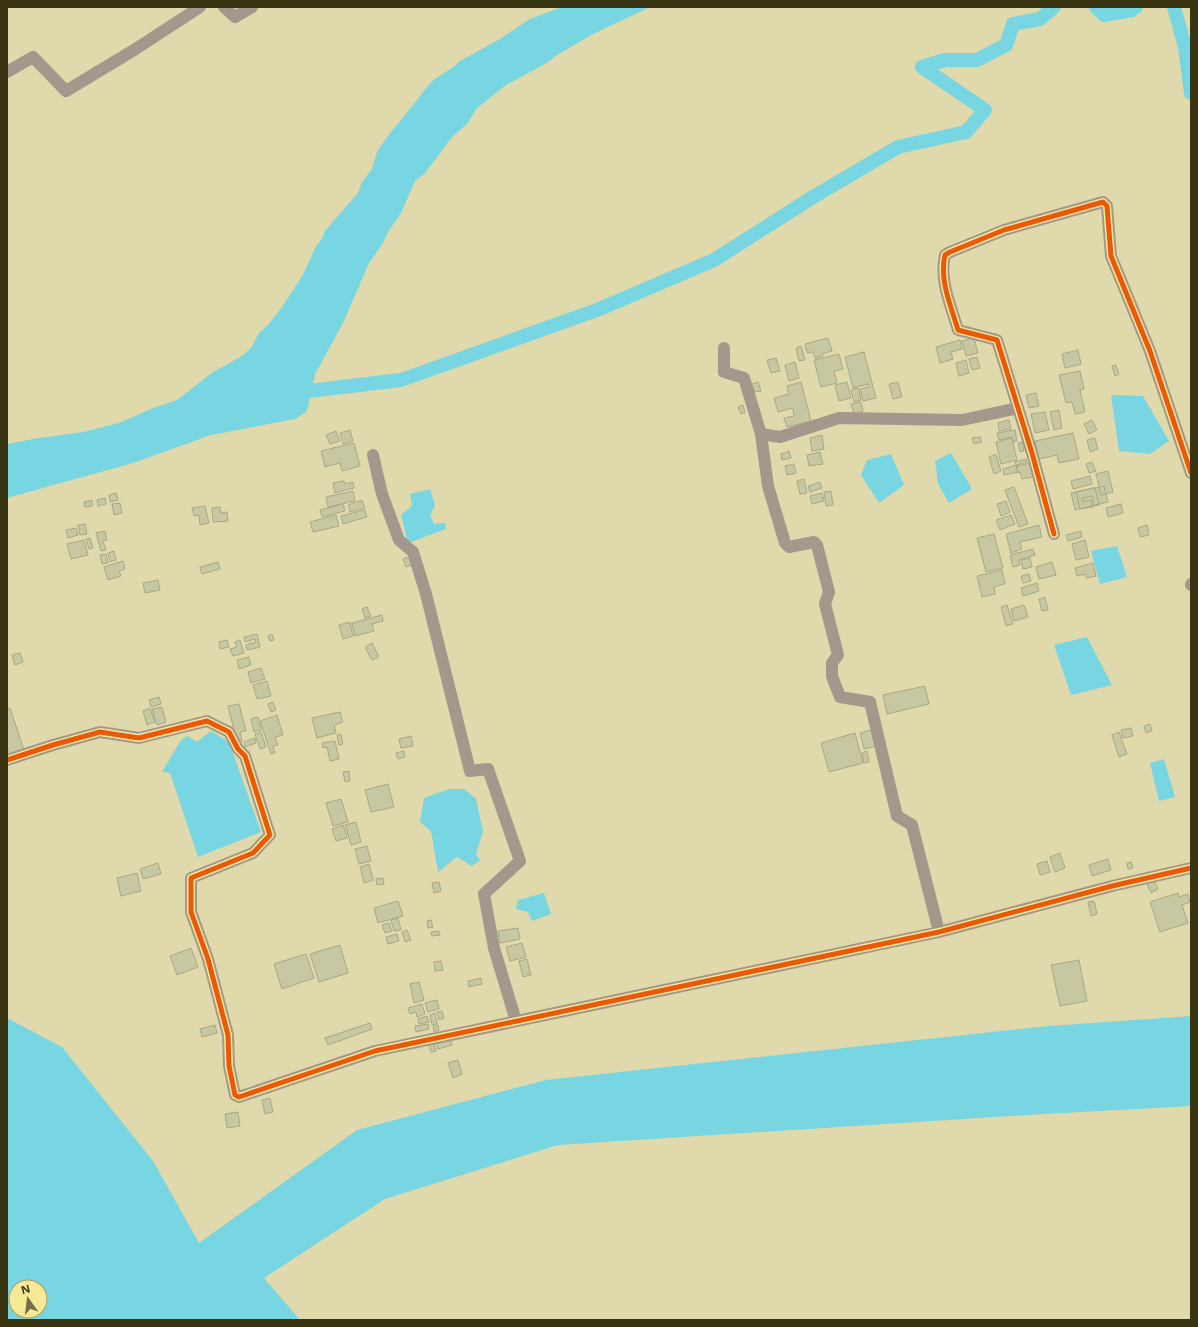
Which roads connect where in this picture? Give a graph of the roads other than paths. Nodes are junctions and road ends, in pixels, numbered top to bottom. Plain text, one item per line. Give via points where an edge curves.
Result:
1 (200, 7) edge
2 (224, 7) edge
3 (252, 7) edge
4 (7, 72) edge
5 (724, 348) dead end
6 (1018, 408) junction
7 (761, 434) junction
8 (373, 455) dead end
9 (1191, 473) edge
10 (1054, 534) dead end
11 (7, 760) edge
12 (1191, 868) edge
13 (939, 932) junction
14 (516, 1021) junction

1 - 4 street via 66,90 33,57
2 - 3 street via 235,17
5 - 7 street via 724,372 744,378
6 - 7 street via 962,420 839,418 780,438
6 - 9 street via 997,340 958,330 944,281 945,255 1004,230 1103,202 1107,206 1111,256 1150,351
6 - 10 street
7 - 13 street via 768,486 785,543 789,547 814,542 817,545 829,592 825,604 838,655 832,662 832,676 840,697 870,702 897,816 912,825
8 - 14 street via 382,494 398,540 413,552 426,594 470,771 488,769 520,861 484,894 494,948
11 - 14 street via 53,744 100,732 139,738 207,721 229,732 245,756 270,835 253,853 191,878 191,912 208,958 228,1036 229,1066 235,1095 239,1097 376,1051
12 - 13 street
13 - 14 street

